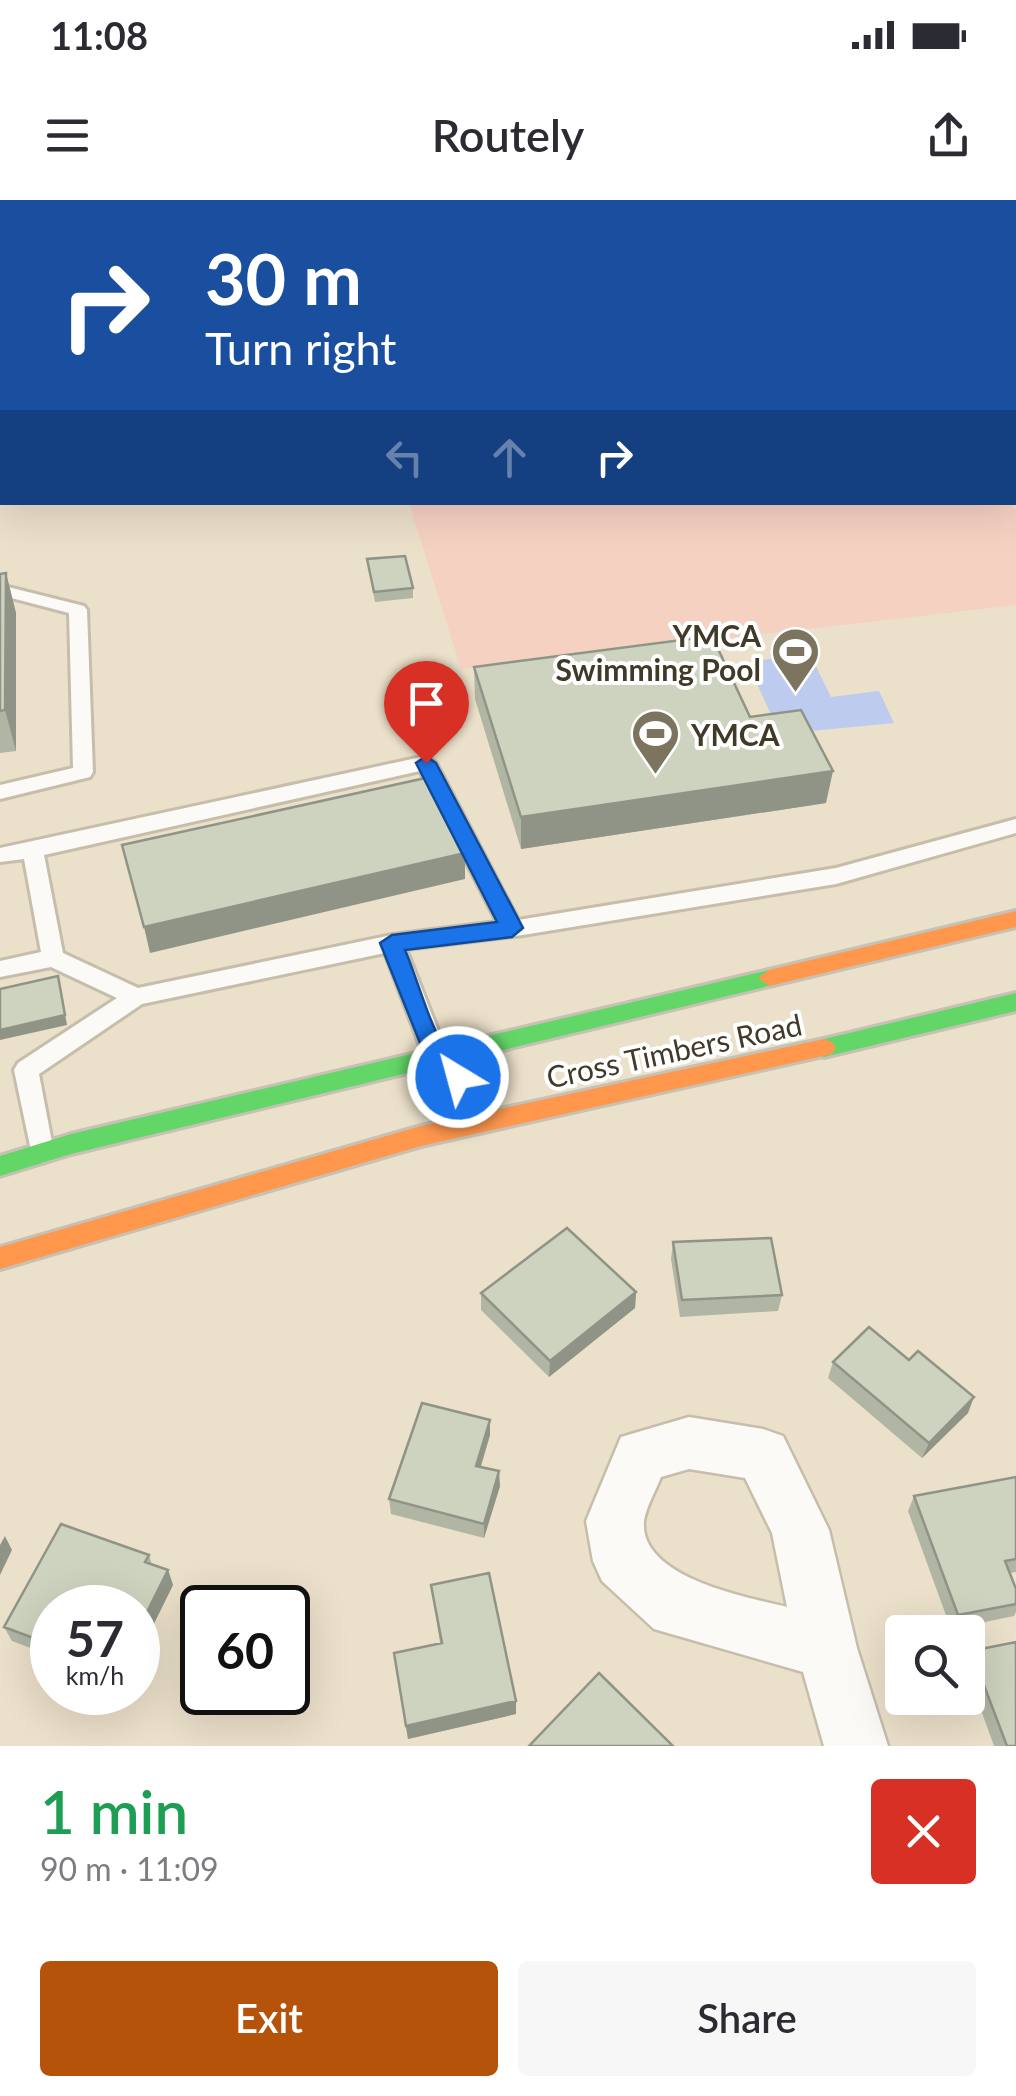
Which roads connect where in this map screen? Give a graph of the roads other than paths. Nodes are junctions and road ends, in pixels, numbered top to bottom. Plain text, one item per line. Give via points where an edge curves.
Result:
1 (0, 590) edge
2 (0, 792) edge
3 (1016, 826) edge
4 (33, 850) junction
5 (0, 855) edge
6 (1016, 919) edge
7 (512, 928) junction
8 (392, 943) junction
9 (53, 958) junction
10 (0, 969) edge
11 (136, 997) junction
12 (1016, 1002) edge
13 (436, 1056) junction
14 (458, 1077) dead end
15 (345, 1132) dead end
16 (42, 1153) junction
17 (0, 1166) edge
18 (235, 1186) junction
19 (0, 1258) edge
20 (826, 1648) dead end
21 (856, 1746) edge

1 - 2 lane via 78,610 84,772
3 - 7 lane via 836,876
4 - 5 lane
4 - 7 lane via 426,763
4 - 9 lane
6 - 13 main road, Cross Timbers Road
7 - 8 lane
8 - 11 lane
8 - 13 lane
9 - 10 lane
9 - 11 lane
11 - 16 lane via 26,1070
12 - 18 main road, Cross Timbers Road via 694,1079 486,1120
13 - 14 main road via 454,1066
13 - 16 main road, Cross Timbers Road
15 - 18 main road
16 - 17 main road, Cross Timbers Road
18 - 19 main road, Cross Timbers Road
20 - 21 street

